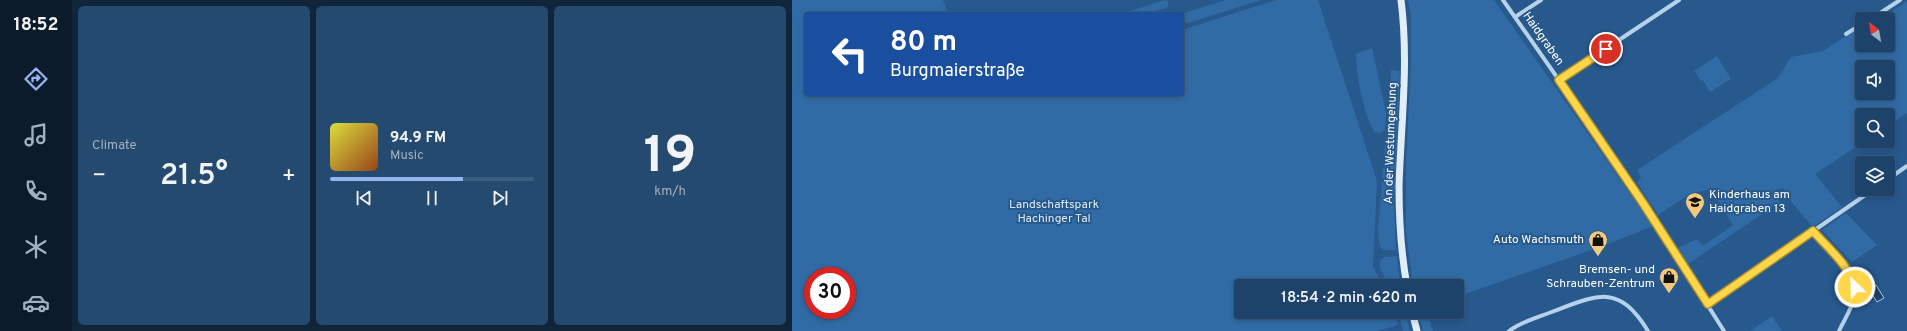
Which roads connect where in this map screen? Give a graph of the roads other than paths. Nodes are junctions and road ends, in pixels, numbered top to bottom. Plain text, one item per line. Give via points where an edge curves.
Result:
1 (1401, 0) edge
2 (1503, 0) edge
3 (1541, 0) edge
4 (1679, 0) edge
5 (1900, 0) edge
6 (1882, 12) edge
7 (1515, 17) junction
8 (1855, 28) edge
9 (1846, 34) dead end
10 (1559, 80) junction
11 (1907, 166) edge
12 (1895, 174) edge
13 (1864, 196) edge
14 (1813, 231) junction
15 (1406, 279) edge
16 (1708, 304) junction
17 (1413, 319) edge
18 (1416, 331) edge
19 (1509, 331) edge
20 (1648, 331) edge
21 (1724, 331) edge
22 (1839, 331) edge

1 - 15 main road, An der Westumgehung via 1406,61 1399,212
2 - 7 street, Haidgraben
3 - 7 street
4 - 10 street
5 - 6 street
7 - 10 street, Haidgraben
8 - 9 street
10 - 16 street, Haidgraben
11 - 12 street
13 - 14 street
14 - 16 street
14 - 22 street via 1853,278 1855,287 1852,306
16 - 21 street, Haidgraben
17 - 18 main road
19 - 20 street via 1522,323 1586,299 1606,296 1632,308

